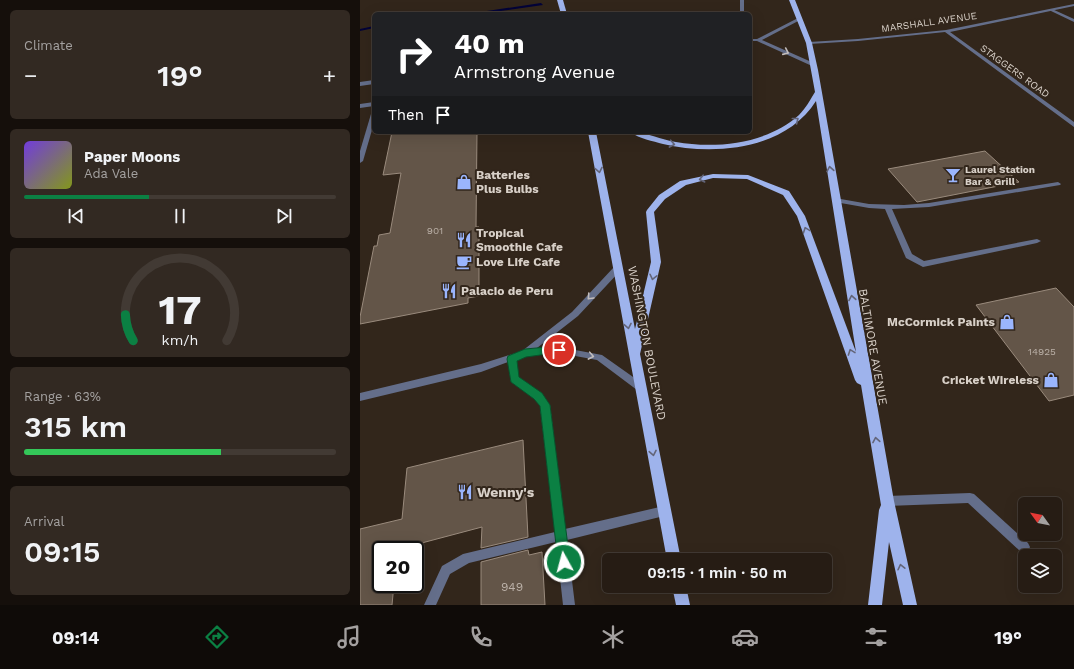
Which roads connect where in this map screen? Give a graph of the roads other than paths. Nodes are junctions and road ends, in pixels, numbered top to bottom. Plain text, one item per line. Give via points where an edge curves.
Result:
1 (560, 0) edge
2 (742, 0) edge
3 (792, 0) edge
4 (1074, 5) edge
5 (1052, 10) junction
6 (563, 12) edge
7 (742, 12) edge
8 (800, 19) junction
9 (1074, 21) edge
10 (946, 31) junction
11 (752, 40) edge
12 (758, 40) junction
13 (809, 43) junction
14 (814, 65) junction
15 (372, 82) edge
16 (360, 84) edge
17 (818, 93) junction
18 (372, 104) edge
19 (360, 106) edge
20 (372, 120) edge
21 (1074, 125) edge
22 (368, 133) junction
23 (360, 134) edge
24 (592, 134) edge
25 (640, 134) edge
26 (360, 161) edge
27 (1058, 184) dead end
28 (835, 200) junction
29 (888, 207) junction
30 (1037, 241) dead end
31 (617, 269) junction
32 (525, 353) junction
33 (634, 356) junction
34 (512, 359) junction
35 (640, 387) junction
36 (360, 397) edge
37 (870, 402) junction
38 (886, 501) junction
39 (664, 511) junction
40 (561, 536) junction
41 (1024, 547) dead end
42 (673, 553) edge
43 (680, 593) edge
44 (430, 605) edge
45 (569, 605) edge
46 (683, 605) edge
47 (875, 605) edge
48 (910, 605) edge

1 - 6 main road
2 - 7 street
3 - 8 main road, BALTIMORE AVENUE
4 - 5 street, MARSHALL AVENUE
5 - 9 street
5 - 10 street, MARSHALL AVENUE
8 - 12 street
8 - 13 main road, BALTIMORE AVENUE
10 - 13 street, MARSHALL AVENUE
10 - 21 street, STAGGERS ROAD
11 - 12 street
12 -> 14 street
13 - 14 main road, BALTIMORE AVENUE
14 - 17 main road, BALTIMORE AVENUE
15 - 16 street
25 -> 17 main road via 659,141 687,146 716,147 751,143 798,119
28 -> 17 main road, BALTIMORE AVENUE
18 - 19 street
20 - 22 street
22 - 23 street
22 - 26 street
24 -> 31 main road, WASHINGTON BOULEVARD
27 - 29 street via 929,205
28 - 29 street
37 -> 28 main road, BALTIMORE AVENUE
29 - 30 street via 909,256 923,264
31 -> 32 street via 575,314
31 -> 33 main road, WASHINGTON BOULEVARD
32 - 34 street
32 -> 35 street via 559,350 599,358
33 - 35 main road, WASHINGTON BOULEVARD
37 -> 33 main road via 801,216 786,194 748,178 713,176 683,183 662,197 650,212 656,262
34 - 36 street via 439,380
34 - 40 street via 514,379 538,396 545,405
35 -> 39 main road, WASHINGTON BOULEVARD
38 -> 37 main road, BALTIMORE AVENUE
38 - 41 street via 970,498
38 - 47 main road
48 -> 38 main road, BALTIMORE AVENUE
39 - 40 street
39 - 42 main road, WASHINGTON BOULEVARD
40 - 44 street via 467,558 446,570
40 - 45 street
43 - 46 main road

